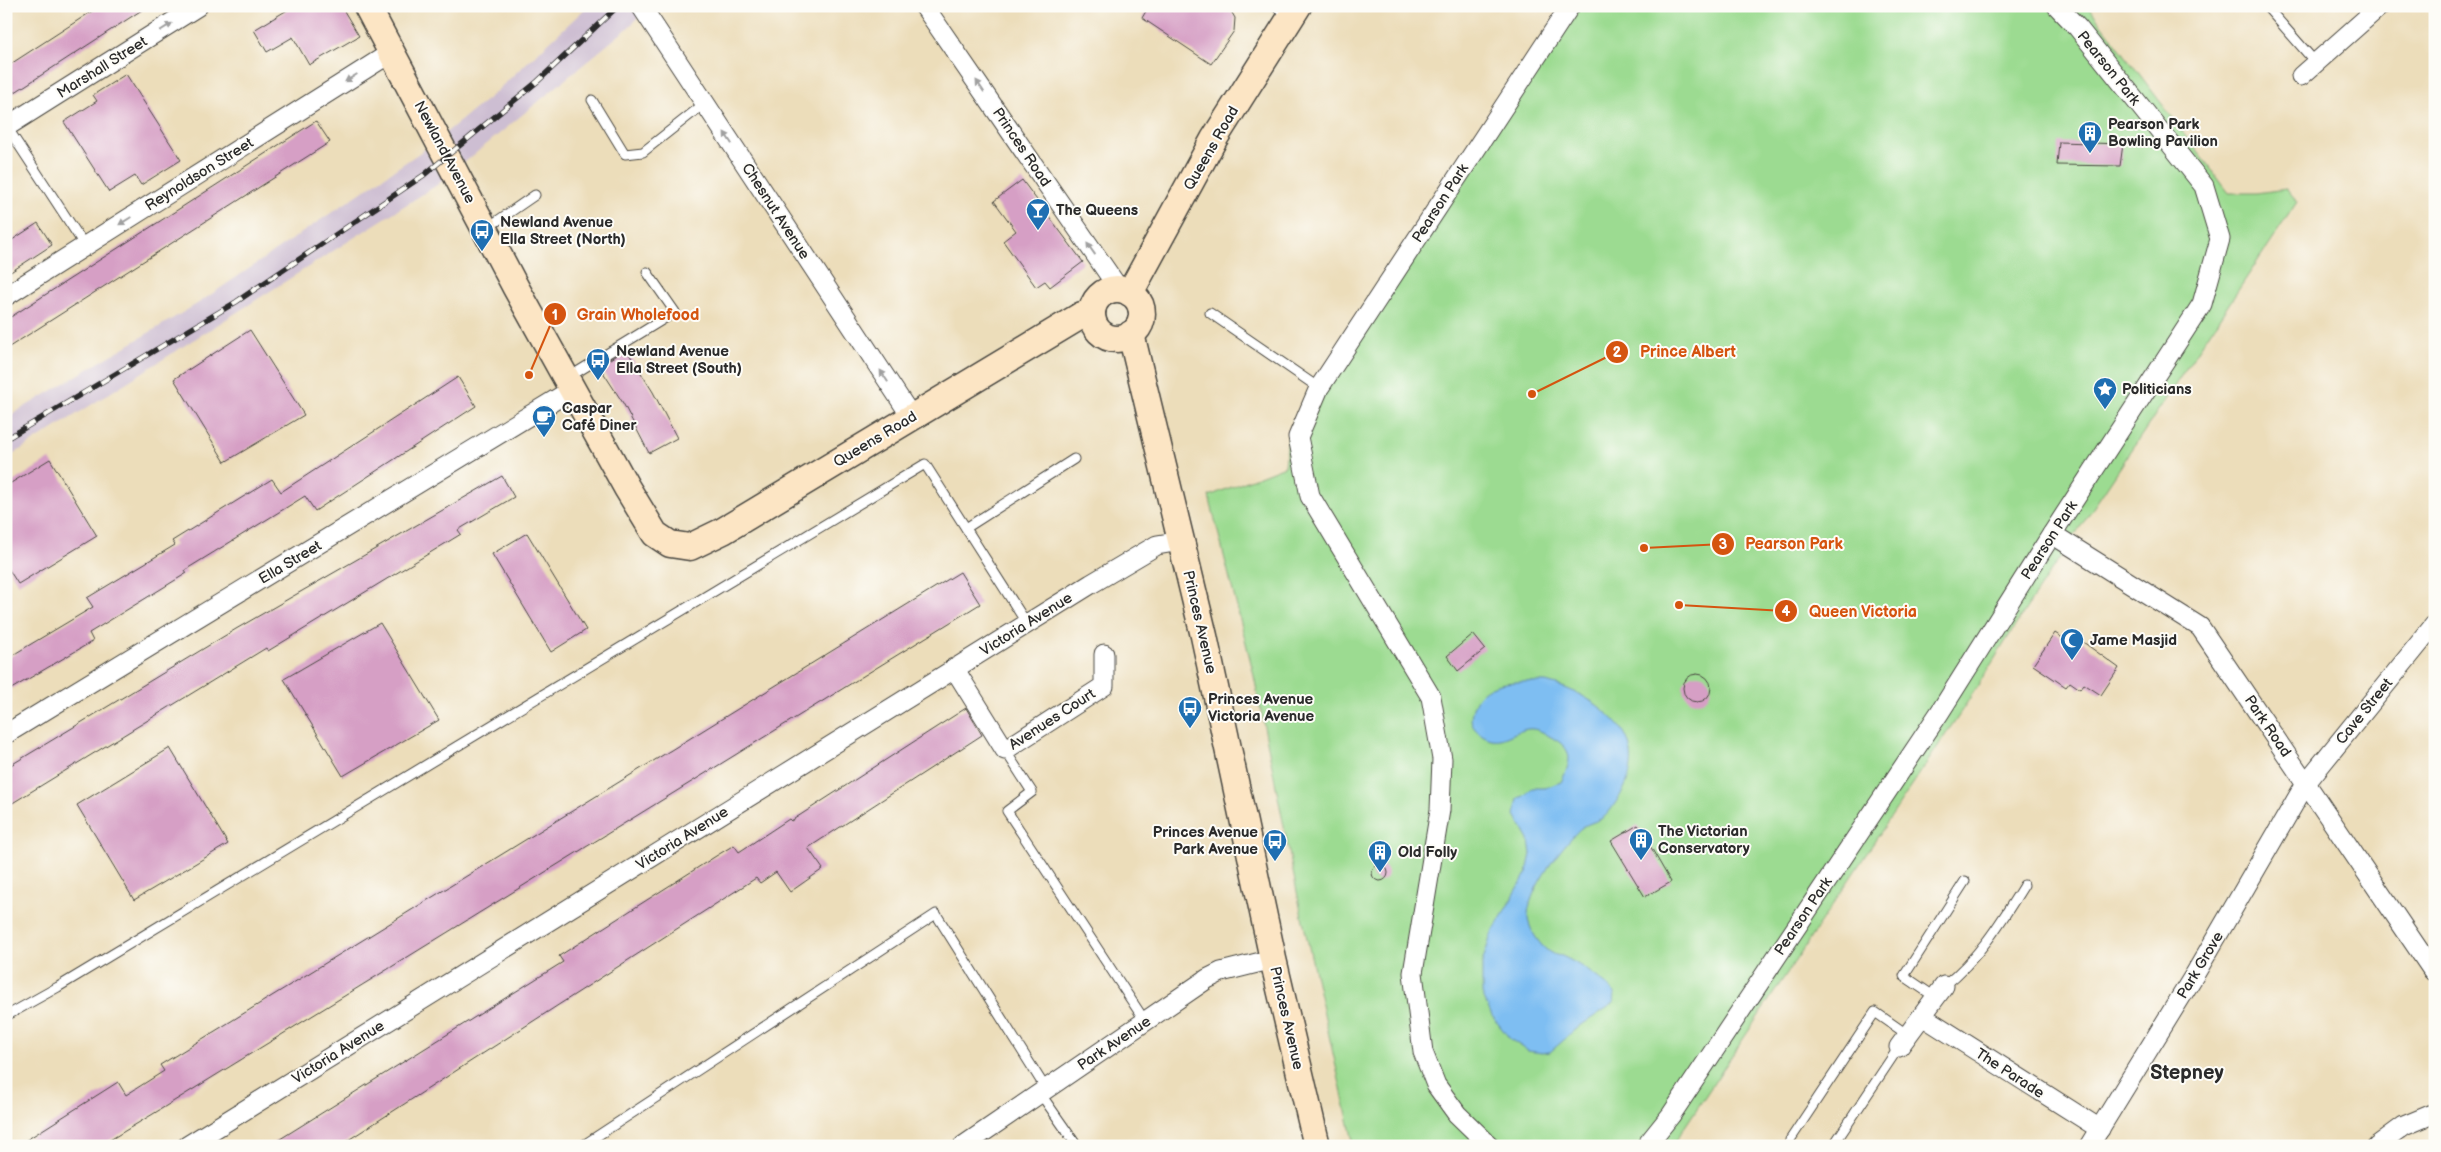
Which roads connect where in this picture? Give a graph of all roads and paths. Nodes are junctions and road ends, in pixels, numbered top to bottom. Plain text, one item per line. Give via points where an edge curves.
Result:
1 (198, 6) edge
2 (367, 6) edge
3 (641, 6) edge
4 (924, 6) edge
5 (1570, 6) edge
6 (2057, 6) edge
7 (2266, 6) edge
8 (2380, 6) edge
9 (1288, 10) edge
10 (392, 52) junction
11 (2316, 63) junction
12 (2301, 76) dead end
13 (592, 100) dead end
14 (705, 103) junction
15 (7, 127) edge
16 (536, 194) dead end
17 (485, 229) junction
18 (85, 246) junction
19 (647, 272) dead end
20 (1124, 291) junction
21 (6, 296) edge
22 (1092, 313) junction
23 (1210, 313) dead end
24 (1131, 334) junction
25 (570, 384) junction
26 (1319, 388) junction
27 (911, 416) junction
28 (1074, 459) dead end
29 (966, 528) junction
30 (655, 534) joint
31 (2052, 534) junction
32 (1181, 541) junction
33 (1027, 624) junction
34 (2435, 624) edge
35 (2429, 644) edge
36 (1104, 654) dead end
37 (954, 668) junction
38 (6, 734) edge
39 (1005, 750) junction
40 (2306, 783) junction
41 (1965, 881) dead end
42 (2024, 885) dead end
43 (1272, 959) junction
44 (2433, 971) dead end
45 (1940, 992) junction
46 (6, 1016) edge
47 (1922, 1016) junction
48 (1145, 1022) junction
49 (1903, 1041) junction
50 (1043, 1091) junction
51 (2435, 1113) edge
52 (2100, 1128) junction
53 (1790, 1140) dead end
54 (1646, 1145) edge
55 (187, 1146) edge
56 (582, 1146) edge
57 (963, 1146) edge
58 (1077, 1146) edge
59 (1317, 1146) edge
60 (1490, 1146) edge
61 (1833, 1146) edge
62 (2089, 1146) edge
63 (2377, 1146) edge

15 -> 1 street, Marshall Street
2 - 10 street, Newland Avenue
3 - 14 street, Chesnut Avenue
20 -> 4 street, Princes Road
5 - 26 street, Pearson Park
6 - 31 street, Pearson Park via 2204,186 2220,239 2202,304
7 - 11 lane
8 - 11 street
9 - 20 street, Queens Road
10 - 17 street, Newland Avenue
10 -> 18 street, Reynoldson Street
11 - 12 street
13 - 14 lane via 625,154 643,152
27 -> 14 street, Chesnut Avenue
15 - 18 lane
16 - 17 lane
17 - 25 street, Newland Avenue
18 - 21 street, Reynoldson Street
19 - 25 lane via 675,312
20 - 22 street via 1102,295
20 - 24 street via 1136,298 1142,310 1140,323
22 - 24 street via 1095,325 1109,338 1123,338
22 - 27 street, Queens Road via 1082,315
23 - 26 lane
24 - 32 street, Princes Avenue
25 - 30 street, Newland Avenue
25 - 38 street, Ella Street via 515,425
26 - 60 street, Pearson Park via 1298,436 1310,496 1431,697 1442,759 1440,810 1413,973 1423,1052 1436,1085 1457,1114
27 - 30 street, Queens Road via 723,531 690,547 670,544
28 - 29 lane
29 - 33 lane
29 - 46 lane via 925,464
31 - 40 street, Park Road via 2200,627
31 - 54 street, Pearson Park via 1940,712 1670,1115
32 - 33 street, Victoria Avenue via 1157,545
32 - 43 street, Princes Avenue via 1222,716
33 - 37 street, Victoria Avenue
34 - 35 street, Cave Street
35 - 40 street, Cave Street
36 - 39 street, Avenues Court via 1104,686
37 - 39 street, Avenues Court
37 - 55 street, Victoria Avenue
39 - 48 lane via 1032,792 1007,811
40 - 44 street, Park Road
40 - 52 street, Park Grove via 2195,974
41 - 45 lane via 1904,976
42 - 45 lane via 1983,948
43 - 48 street, Park Avenue via 1221,972
43 - 59 street, Princes Avenue
45 - 47 street
47 - 49 street
47 - 52 street, The Parade
48 - 50 street, Park Avenue
49 - 53 lane via 1875,1012
49 - 61 lane
50 - 56 lane via 936,914
50 - 57 street, Park Avenue
50 - 58 lane
51 - 63 street via 2404,1126
52 - 62 street, Park Grove

